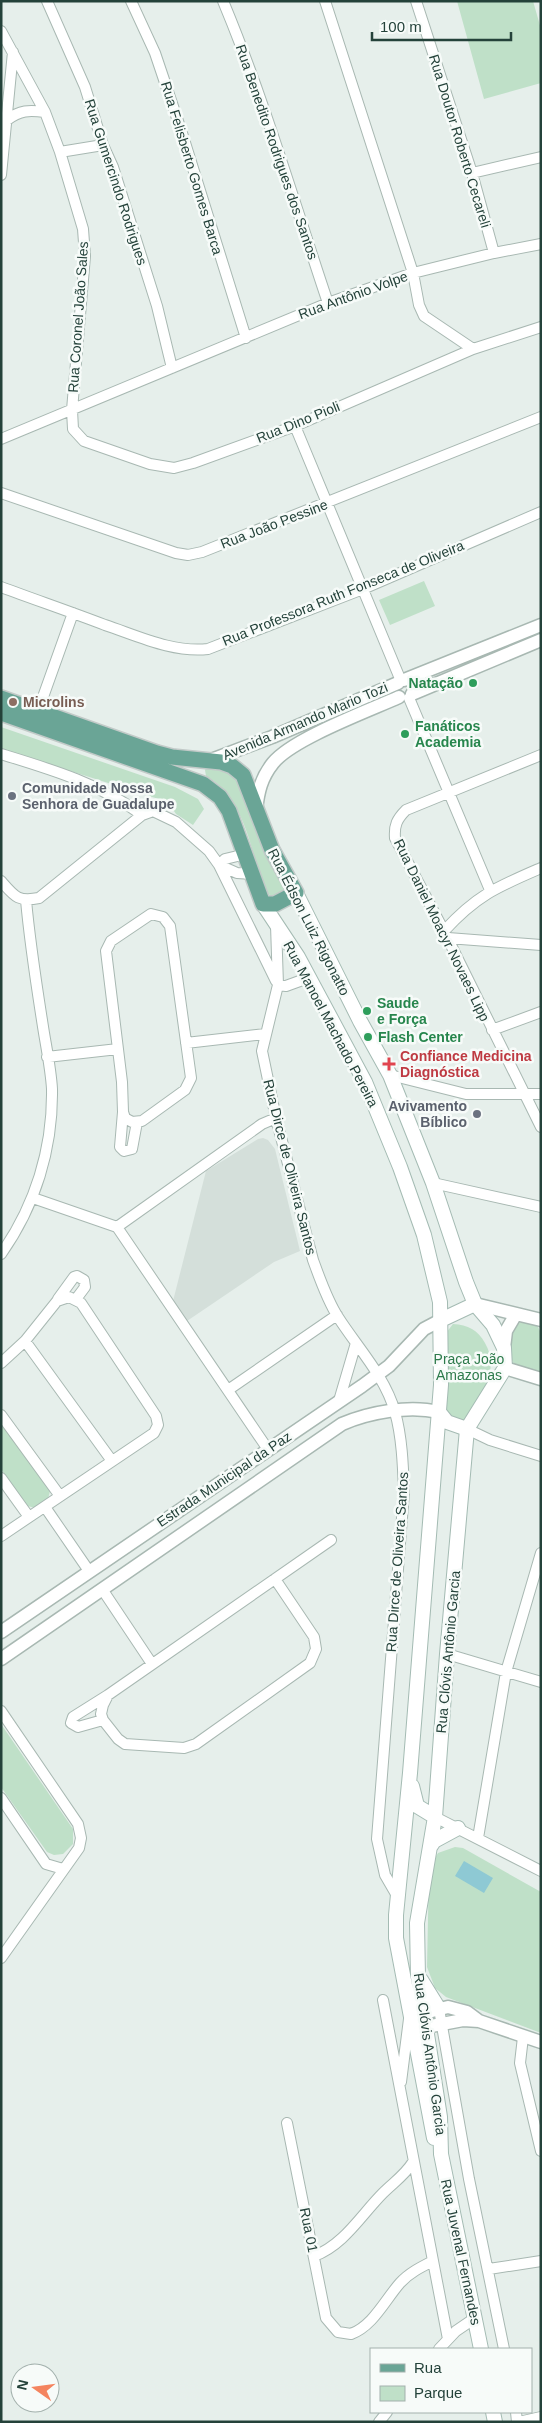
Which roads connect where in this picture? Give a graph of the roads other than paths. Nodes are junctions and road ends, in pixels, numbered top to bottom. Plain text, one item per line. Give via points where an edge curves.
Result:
1 (47, 1) edge
2 (131, 1) edge
3 (223, 1) edge
4 (325, 1) edge
5 (416, 1) edge
6 (1, 31) edge
7 (12, 52) junction
8 (45, 112) junction
9 (6, 120) junction
10 (103, 145) junction
11 (60, 152) junction
12 (541, 157) edge
13 (472, 173) junction
14 (1, 175) edge
15 (541, 244) edge
16 (494, 253) junction
17 (413, 273) junction
18 (328, 303) junction
19 (541, 327) edge
20 (246, 338) junction
21 (472, 349) junction
22 (172, 368) junction
23 (72, 410) junction
24 (541, 417) edge
25 (295, 426) junction
26 (1, 439) edge
27 (1, 493) edge
28 (328, 503) junction
29 (541, 512) edge
30 (1, 587) edge
31 (363, 589) junction
32 (73, 613) junction
33 (541, 625) edge
34 (541, 640) edge
35 (401, 681) junction
36 (407, 696) junction
37 (1, 698) edge
38 (38, 711) junction
39 (1, 712) edge
40 (309, 722) junction
41 (316, 734) junction
42 (1, 754) edge
43 (541, 755) edge
44 (211, 760) junction
45 (203, 784) junction
46 (451, 793) junction
47 (256, 812) junction
48 (142, 815) junction
49 (246, 854) junction
50 (219, 865) junction
51 (541, 868) edge
52 (253, 874) junction
53 (1, 881) edge
54 (490, 890) junction
55 (296, 893) junction
56 (26, 900) junction
57 (263, 904) junction
58 (276, 925) junction
59 (446, 935) junction
60 (541, 945) edge
61 (308, 978) junction
62 (278, 984) junction
63 (541, 1012) edge
64 (492, 1030) junction
65 (265, 1034) junction
66 (186, 1043) junction
67 (118, 1049) junction
68 (47, 1057) junction
69 (390, 1075) junction
70 (417, 1082) junction
71 (397, 1090) junction
72 (541, 1094) edge
73 (526, 1095) junction
74 (122, 1112) junction
75 (276, 1118) junction
76 (137, 1122) junction
77 (541, 1127) edge
78 (435, 1189) junction
79 (33, 1198) junction
80 (541, 1207) edge
81 (117, 1227) junction
82 (1, 1254) edge
83 (76, 1299) junction
84 (56, 1301) junction
85 (475, 1304) junction
86 (516, 1314) junction
87 (336, 1315) junction
88 (441, 1320) junction
89 (541, 1320) edge
90 (26, 1341) junction
91 (356, 1343) junction
92 (504, 1348) junction
93 (1, 1363) edge
94 (505, 1368) junction
95 (378, 1374) junction
96 (541, 1378) edge
97 (228, 1390) junction
98 (339, 1401) junction
99 (395, 1411) junction
100 (439, 1412) junction
101 (1, 1415) edge
102 (467, 1429) junction
103 (268, 1448) junction
104 (541, 1456) edge
105 (112, 1462) junction
106 (281, 1465) junction
107 (1, 1478) edge
108 (60, 1496) junction
109 (44, 1507) junction
110 (29, 1517) junction
111 (1, 1536) edge
112 (331, 1540) dead end
113 (541, 1552) edge
114 (89, 1571) junction
115 (274, 1579) junction
116 (102, 1589) junction
117 (1, 1632) edge
118 (446, 1654) junction
119 (1, 1659) edge
120 (152, 1664) junction
121 (506, 1672) junction
122 (541, 1682) edge
123 (108, 1695) junction
124 (1, 1711) edge
125 (103, 1720) junction
126 (410, 1773) junction
127 (1, 1798) edge
128 (435, 1817) junction
129 (458, 1828) junction
130 (478, 1838) junction
131 (430, 1847) junction
132 (64, 1869) junction
133 (541, 1871) edge
134 (396, 1894) junction
135 (1, 1958) edge
136 (418, 1977) junction
137 (383, 2000) dead end
138 (439, 2009) junction
139 (418, 2019) junction
140 (479, 2021) junction
141 (442, 2024) junction
142 (523, 2037) junction
143 (541, 2042) edge
144 (403, 2113) junction
145 (537, 2115) edge
146 (287, 2123) dead end
147 (541, 2151) edge
148 (441, 2154) junction
149 (413, 2162) junction
150 (314, 2256) junction
151 (433, 2261) junction
152 (541, 2261) edge
153 (489, 2268) junction
154 (475, 2318) junction
155 (448, 2339) junction
156 (440, 2348) edge
157 (481, 2348) edge
158 (504, 2348) edge
159 (541, 2417) edge
160 (518, 2422) edge

1 - 10 street, Rua Gumercindo Rodrigues via 93,106
2 - 20 street, Rua Felisberto Gomes Barca via 158,62
3 - 18 street, Rua Benedito Rodrigues dos Santos via 251,68
4 - 17 street
5 - 13 street, Rua Doutor Roberto Cecareli
6 - 7 street, Rua Coronel João Sales
7 - 8 street, Rua Coronel João Sales
7 - 9 street
8 - 9 street via 26,110
8 - 11 street, Rua Coronel João Sales
9 - 14 street
10 - 11 street
10 - 22 street, Rua Gumercindo Rodrigues via 157,306
11 - 23 street, Rua Coronel João Sales via 85,241
12 - 13 street
13 - 16 street, Rua Doutor Roberto Cecareli
15 - 16 street, Rua Antônio Volpe
16 - 17 street, Rua Antônio Volpe
17 - 18 street, Rua Antônio Volpe
17 - 21 street via 424,316
18 - 20 street, Rua Antônio Volpe
19 - 21 street, Rua Dino Pioli
20 - 22 street, Rua Antônio Volpe
21 - 25 street, Rua Dino Pioli
22 - 23 street
23 - 25 street, Rua Dino Pioli via 73,429 84,441 150,464 174,468
23 - 26 street
24 - 28 street, Rua João Pessine
25 - 28 street
27 - 28 street, Rua João Pessine via 188,555
28 - 31 street
29 - 31 street, Rua Professora Ruth Fonseca de Oliveira
30 - 32 street, Rua Professora Ruth Fonseca de Oliveira
31 - 32 street, Rua Professora Ruth Fonseca de Oliveira via 208,649 194,650 147,640
31 - 35 street
32 - 38 street
33 - 35 street, Avenida Armando Mario Tozi
34 - 36 street, Avenida Armando Mario Tozi
35 - 36 street via 395,690
35 - 40 street, Avenida Armando Mario Tozi
36 - 41 street, Avenida Armando Mario Tozi
36 - 46 street
37 - 38 main road, Rua Édson Luiz Rigonatto
38 - 44 main road, Rua Édson Luiz Rigonatto via 157,753
39 - 45 main road, Rua Manoel Machado Pereira
40 - 41 street
40 - 44 street, Avenida Armando Mario Tozi
41 - 47 street, Avenida Armando Mario Tozi via 274,762 261,783
42 - 48 street via 92,785 119,798
43 - 46 street, Rua Daniel Moacyr Novaes Lipp
44 - 45 main road via 202,766
44 - 47 main road, Rua Édson Luiz Rigonatto via 228,764 243,775
45 - 49 main road, Rua Manoel Machado Pereira via 220,797
46 - 54 street
46 - 59 street, Rua Daniel Moacyr Novaes Lipp via 406,810 397,818 394,829 395,838
47 - 55 main road, Rua Édson Luiz Rigonatto
48 - 50 street, Rua Manoel Machado Pereira via 153,811 176,822
48 - 56 street via 39,898
49 - 50 street via 225,859
49 - 52 main road, Rua Manoel Machado Pereira
50 - 52 street, Rua Manoel Machado Pereira via 237,873
50 - 62 street, Rua Manoel Machado Pereira
51 - 54 street
52 - 57 main road, Rua Manoel Machado Pereira
53 - 56 street via 18,898
54 - 59 street via 472,902
55 - 57 main road via 275,904
55 - 69 main road, Rua Édson Luiz Rigonatto
56 - 68 street
57 - 58 main road, Rua Manoel Machado Pereira
58 - 61 main road, Rua Manoel Machado Pereira
58 - 62 street, Rua Dirce de Oliveira Santos
59 - 60 street
59 - 64 street, Rua Daniel Moacyr Novaes Lipp
61 - 62 street via 286,986
61 - 88 main road, Rua Manoel Machado Pereira via 365,1082 400,1167 432,1264
62 - 65 street, Rua Dirce de Oliveira Santos
63 - 64 street
64 - 73 street, Rua Daniel Moacyr Novaes Lipp
65 - 66 street
65 - 75 street, Rua Dirce de Oliveira Santos via 262,1051
66 - 67 street via 170,926 163,917 151,914 107,947
66 - 76 street via 191,1078 188,1088
67 - 68 street
67 - 74 street
68 - 79 street via 52,1087 51,1119 43,1167
69 - 70 street
69 - 71 main road, Rua Édson Luiz Rigonatto
70 - 71 street
70 - 73 street via 466,1094
71 - 78 main road, Rua Édson Luiz Rigonatto
72 - 73 street
73 - 77 street, Rua Daniel Moacyr Novaes Lipp
74 - 76 street via 128,1120
74 - 76 street via 120,1146 124,1151 132,1150
75 - 81 street via 262,1124
75 - 87 street, Rua Dirce de Oliveira Santos via 313,1260
78 - 80 street via 450,1188
78 - 85 main road, Rua Édson Luiz Rigonatto
79 - 81 street
79 - 82 street
81 - 97 street
83 - 84 street via 64,1297
83 - 84 street via 85,1287 84,1280 77,1276
83 - 105 street via 157,1419 154,1433
84 - 90 street
85 - 86 street
85 - 88 main road
85 - 92 main road via 493,1324
86 - 89 street
86 - 92 street via 506,1331
87 - 91 street, Rua Dirce de Oliveira Santos
87 - 97 street
88 - 95 street, Estrada Municipal da Paz via 424,1329
88 - 100 main road, Rua Manoel Machado Pereira
90 - 93 street
90 - 105 street
91 - 95 street, Rua Dirce de Oliveira Santos
91 - 98 street
92 - 94 main road
94 - 96 street
94 - 102 main road, Rua Clóvis Antônio Garcia
95 - 98 street, Estrada Municipal da Paz
95 - 99 street, Rua Dirce de Oliveira Santos
97 - 103 street
98 - 103 street, Estrada Municipal da Paz
99 - 100 street, Estrada Municipal da Paz via 414,1408
99 - 106 street, Estrada Municipal da Paz via 342,1424
99 - 134 street, Rua Dirce de Oliveira Santos via 404,1492 377,1839 385,1875
100 - 102 main road via 447,1422
100 - 126 main road, Rua Clóvis Antônio Garcia
101 - 108 street
102 - 104 street
102 - 118 main road, Rua Clóvis Antônio Garcia
103 - 106 street
103 - 114 street, Estrada Municipal da Paz
105 - 108 street
106 - 116 street, Estrada Municipal da Paz
107 - 110 street
108 - 109 street
109 - 110 street
109 - 114 street
110 - 111 street
112 - 115 street
113 - 121 street
114 - 116 street
114 - 117 street, Estrada Municipal da Paz
115 - 120 street
115 - 125 street via 314,1637 316,1650 310,1662 188,1747 125,1744 115,1737
116 - 119 street, Estrada Municipal da Paz
116 - 120 street
118 - 121 street
118 - 128 main road, Rua Clóvis Antônio Garcia
120 - 123 street
121 - 122 street
121 - 130 street
123 - 125 street via 101,1710
123 - 125 street via 73,1717 71,1723 78,1727
124 - 132 street via 79,1829 79,1848
126 - 128 main road via 416,1806
126 - 134 main road, Rua Clóvis Antônio Garcia
127 - 132 street via 46,1864
128 - 129 street
128 - 131 main road, Rua Clóvis Antônio Garcia
129 - 130 street
129 - 131 main road via 434,1841
130 - 133 street
131 - 136 main road, Rua Clóvis Antônio Garcia via 417,1923
132 - 135 street
134 - 139 main road, Rua Clóvis Antônio Garcia via 396,1938
136 - 138 main road
136 - 139 main road, Rua Clóvis Antônio Garcia
137 - 144 street
138 - 139 street
138 - 140 street via 448,2007 467,2012
138 - 141 street, Rua Juvenal Fernandes
139 - 141 street
139 - 144 street via 402,2074
139 - 148 main road, Rua Clóvis Antônio Garcia via 440,2117
139 - 148 main road, Rua Clóvis Antônio Garcia via 415,2039 433,2134
140 - 141 street
140 - 142 street
141 - 153 street, Rua Juvenal Fernandes via 469,2179
142 - 143 street
142 - 145 street via 520,2063
144 - 149 street
145 - 147 street
146 - 150 street, Rua 01
148 - 154 main road, Rua Juvenal Fernandes
149 - 150 street via 406,2174 384,2192 336,2244
149 - 151 street
150 - 151 street, Rua 01 via 326,2318 338,2332 351,2334 364,2327 401,2282
151 - 155 street
152 - 153 street
153 - 158 street, Rua Juvenal Fernandes
154 - 155 street
154 - 157 main road, Rua Juvenal Fernandes
155 - 156 street
159 - 160 street

